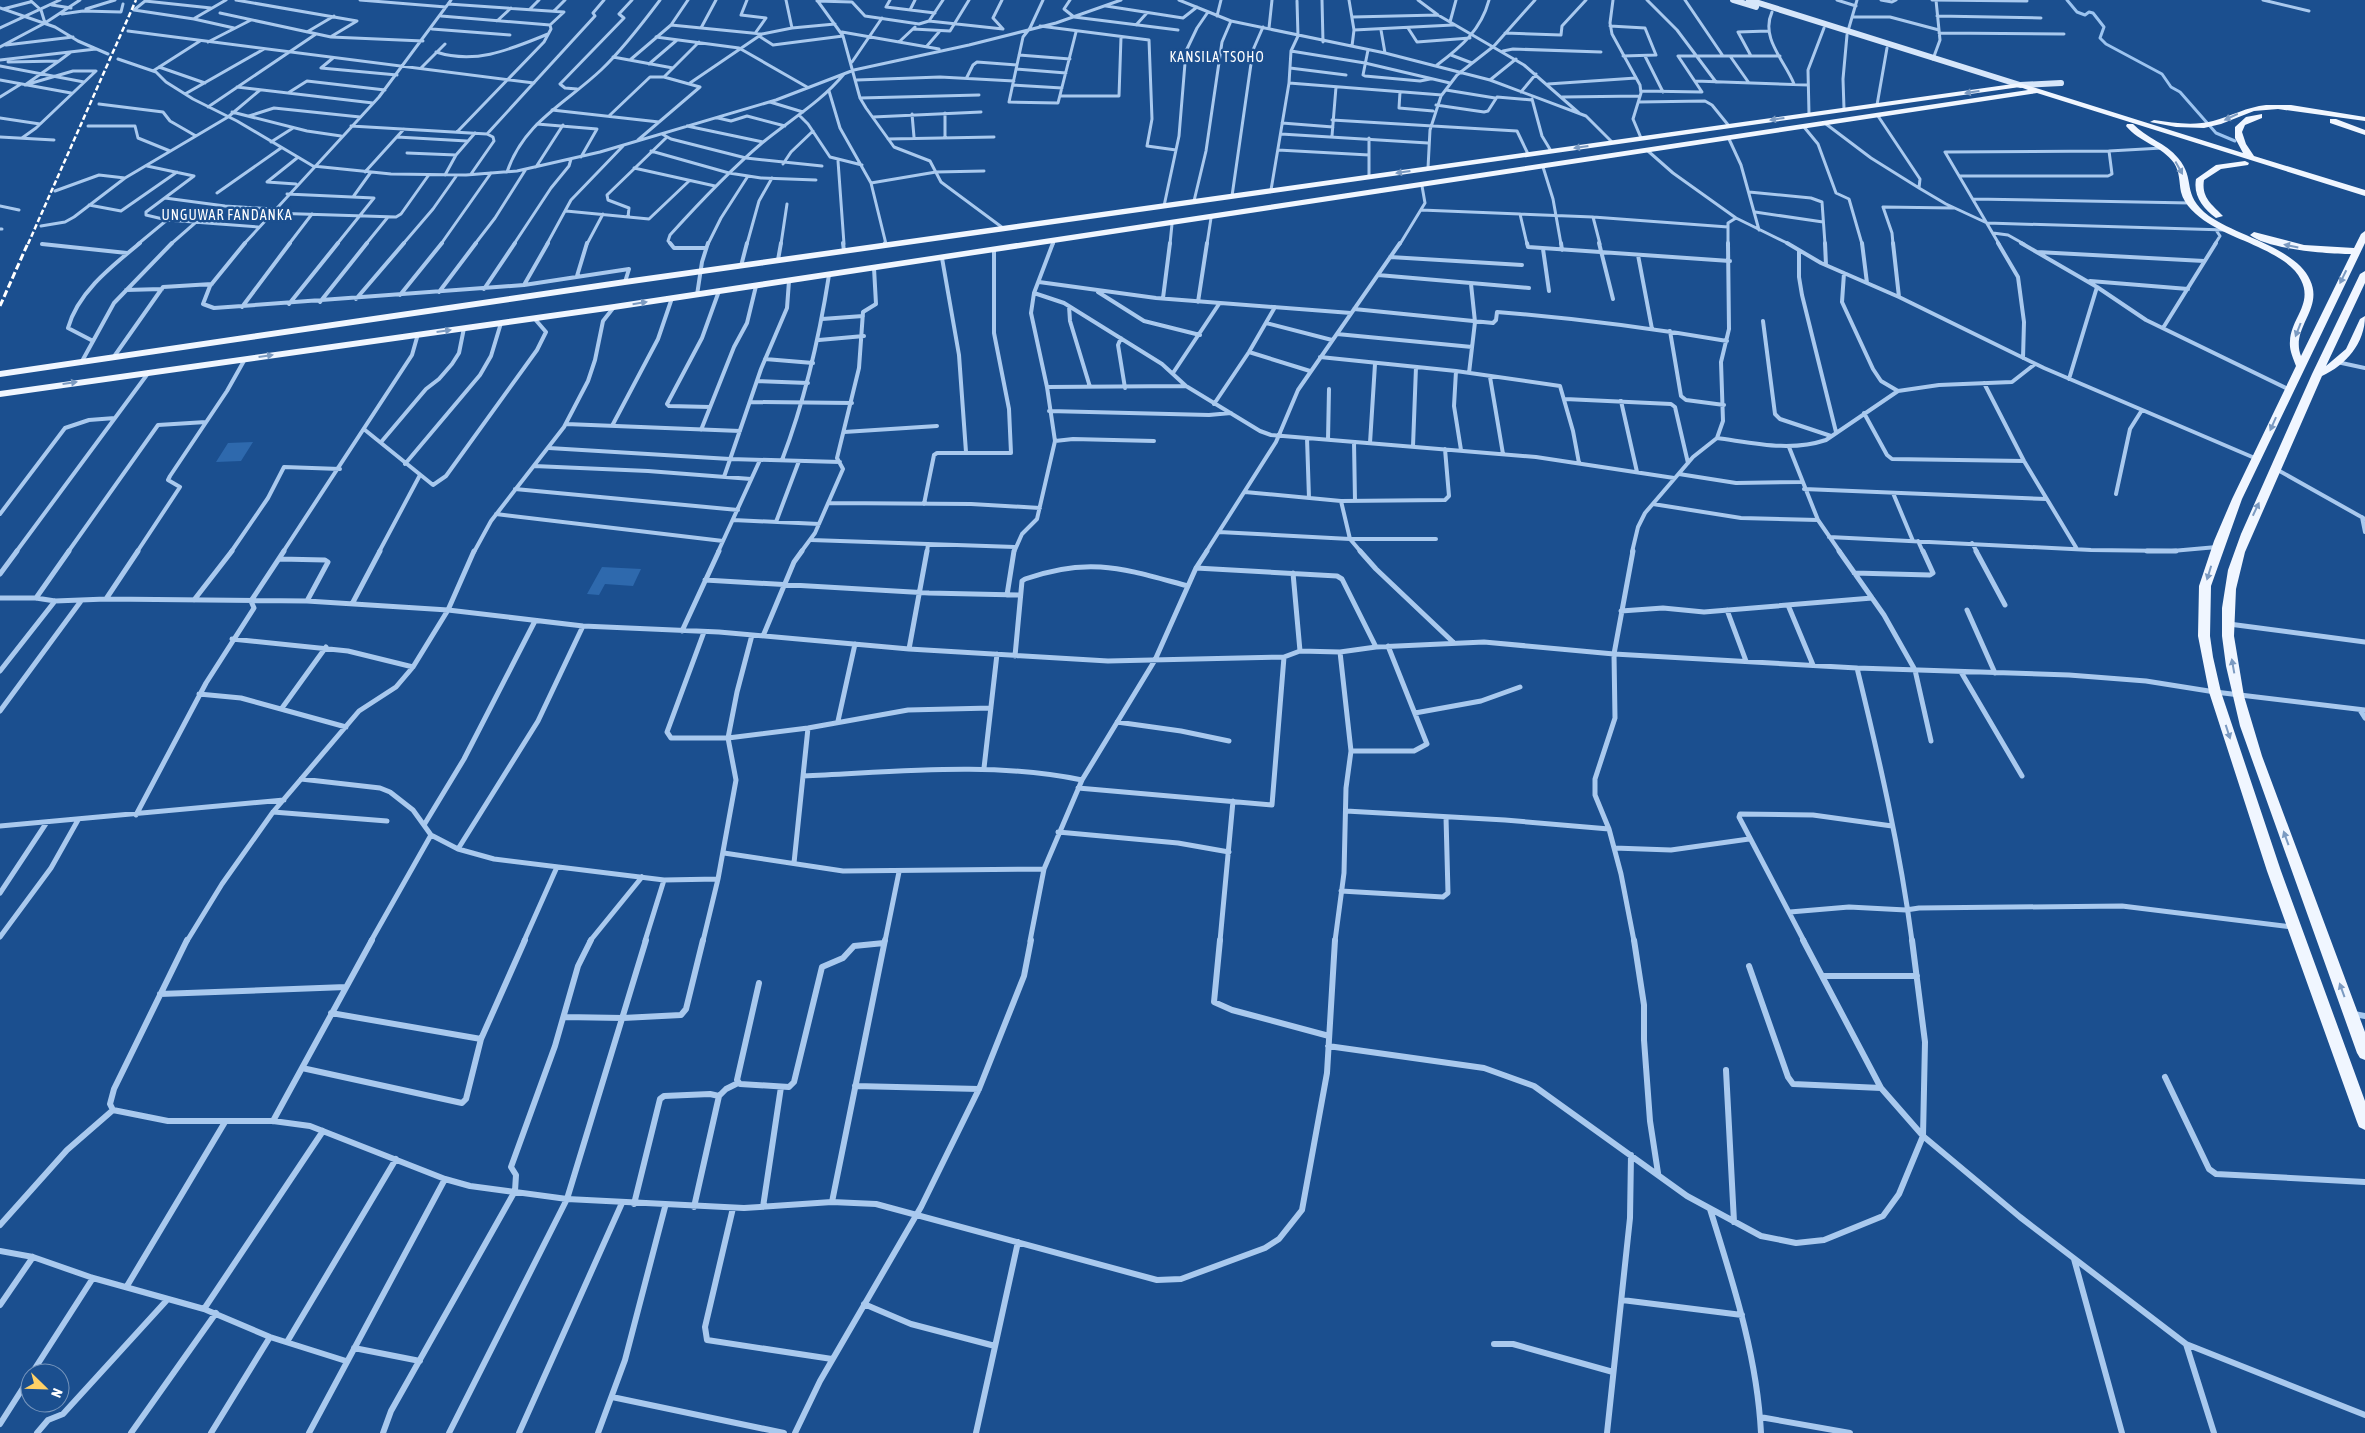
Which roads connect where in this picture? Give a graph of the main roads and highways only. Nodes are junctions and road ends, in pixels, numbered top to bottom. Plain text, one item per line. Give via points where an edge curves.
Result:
1 (1733, 0) edge
2 (1749, 0) edge
3 (1848, 33) junction
4 (2016, 85) junction
5 (2034, 91) junction
6 (2365, 119) edge
7 (2132, 123) junction
8 (2365, 133) edge
9 (2248, 161) junction
10 (2364, 198) edge
11 (2365, 234) edge
12 (2357, 250) junction
13 (2365, 274) edge
14 (2365, 319) edge
15 (2302, 366) junction
16 (0, 374) edge
17 (2317, 374) junction
18 (0, 394) edge
19 (2365, 1053) edge
20 (2365, 1122) edge

1 - 3 main road
2 - 3 main road
3 - 4 main road
3 - 4 main road via 1887,48
4 - 5 main road
4 - 5 main road via 2061,83
4 -> 16 main road
5 - 7 main road
18 -> 5 main road via 697,295
6 -> 7 main road via 2266,107 2203,125
7 - 9 main road
7 -> 15 main road via 2136,132 2170,154 2183,172 2190,203 2211,221 2292,265 2306,281 2312,297 2293,346
8 - 9 main road via 2338,122 2301,115 2255,116 2244,120 2237,133
9 - 10 main road
12 -> 9 main road via 2311,250 2280,244 2239,228 2210,209 2199,192 2200,179 2219,168
11 - 12 main road
12 -> 15 main road
13 - 17 main road
14 - 17 main road via 2350,350 2331,368
15 -> 20 main road via 2237,499 2218,547 2205,586 2204,636 2214,692
19 -> 17 main road via 2265,780 2238,695 2229,646 2228,609 2232,578 2250,522

